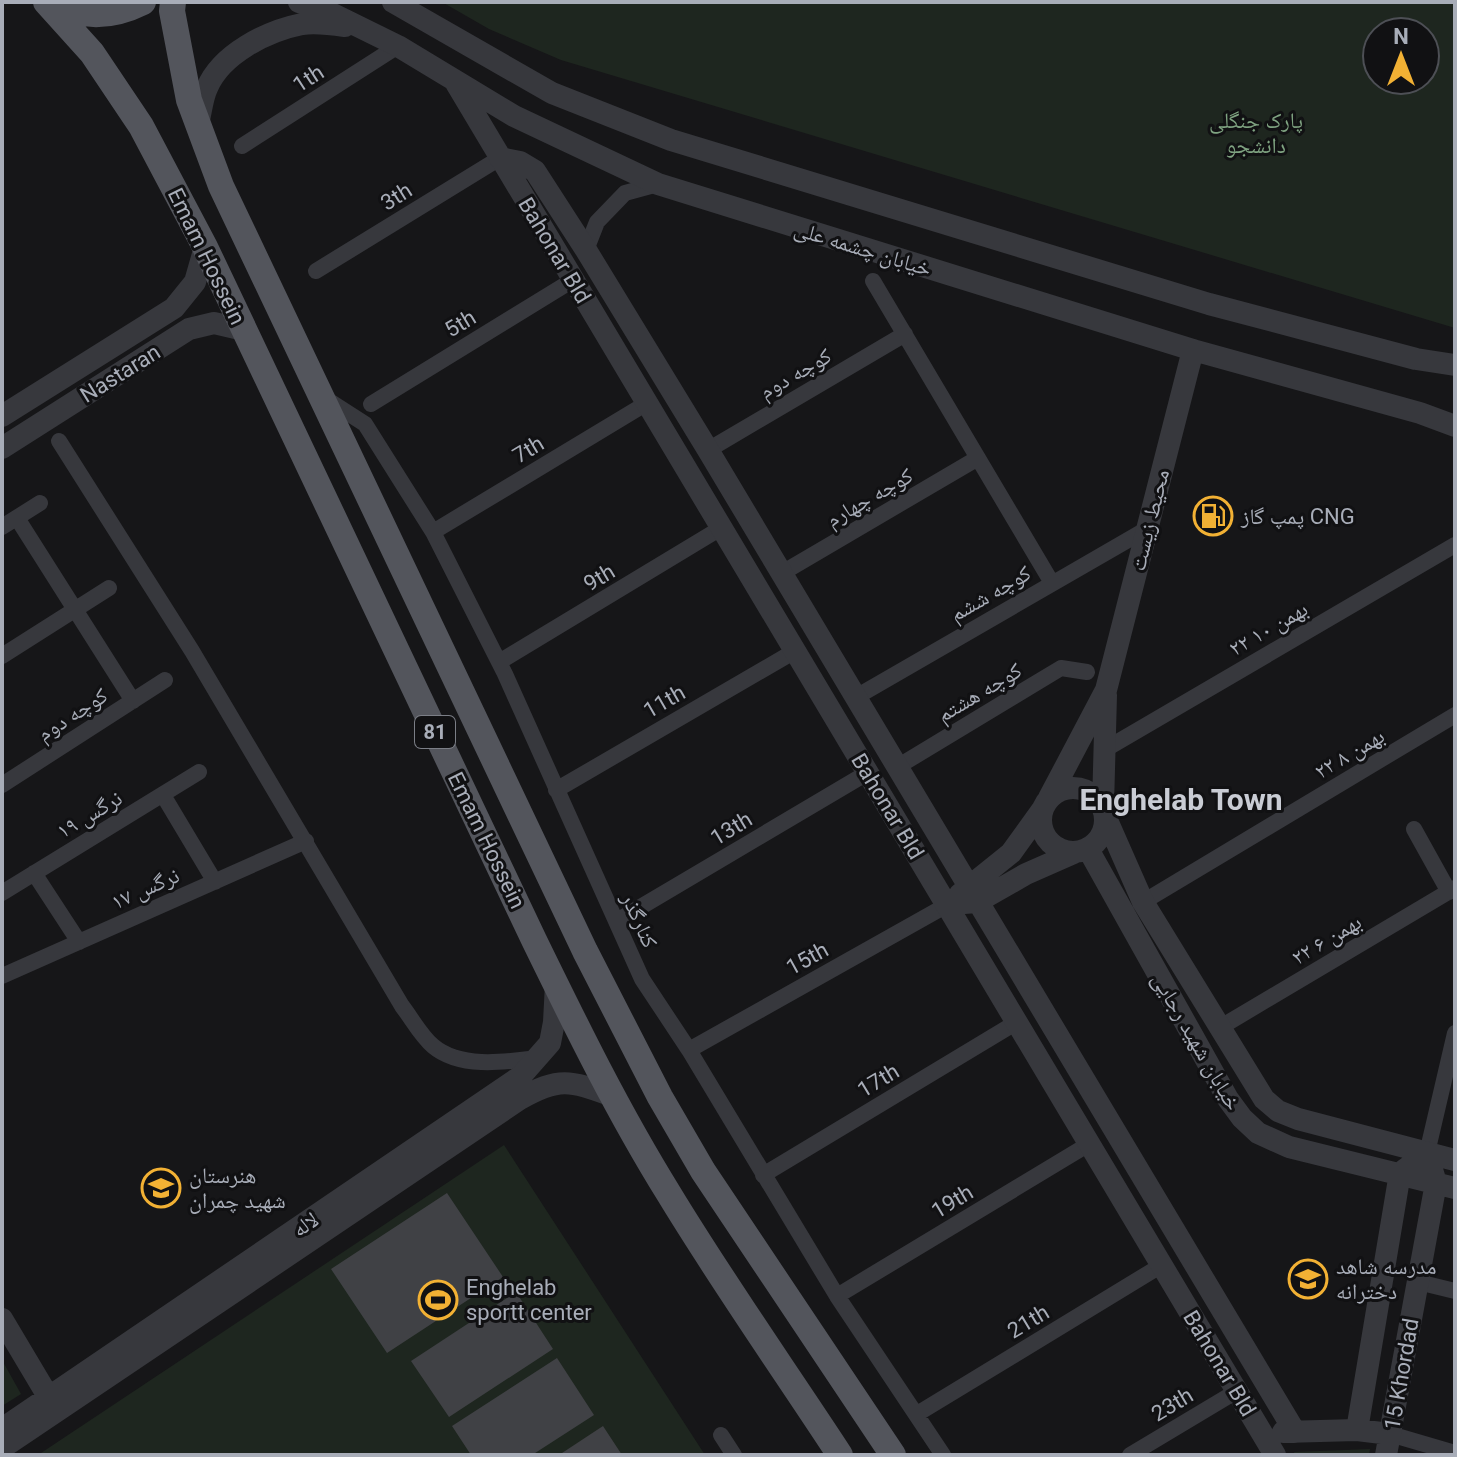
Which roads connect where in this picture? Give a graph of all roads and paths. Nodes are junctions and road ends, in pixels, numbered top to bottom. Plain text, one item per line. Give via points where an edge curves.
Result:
1 (49, 2) edge
2 (143, 2) edge
3 (173, 2) edge
4 (299, 2) edge
5 (393, 2) edge
6 (360, 27) junction
7 (398, 46) junction
8 (456, 83) junction
9 (198, 124) junction
10 (242, 146) dead end
11 (500, 158) junction
12 (658, 184) junction
13 (205, 247) junction
14 (586, 250) junction
15 (316, 271) dead end
16 (573, 280) junction
17 (873, 281) dead end
18 (244, 330) junction
19 (905, 334) junction
20 (1193, 350) junction
21 (1455, 365) edge
22 (322, 396) junction
23 (647, 403) junction
24 (371, 404) dead end
25 (2, 416) edge
26 (1455, 426) edge
27 (59, 441) dead end
28 (2, 448) edge
29 (708, 450) junction
30 (978, 458) junction
31 (40, 503) dead end
32 (17, 518) junction
33 (2, 527) edge
34 (721, 528) junction
35 (1147, 529) junction
36 (433, 532) junction
37 (1455, 545) edge
38 (782, 573) junction
39 (1052, 583) junction
40 (109, 588) dead end
41 (75, 610) junction
42 (795, 651) junction
43 (2, 656) edge
44 (499, 662) junction
45 (1087, 672) dead end
46 (165, 680) dead end
47 (1106, 690) junction
48 (856, 697) junction
49 (133, 701) junction
50 (1455, 715) edge
51 (1104, 750) junction
52 (897, 767) junction
53 (199, 772) dead end
54 (867, 773) junction
55 (2, 785) edge
56 (556, 790) junction
57 (163, 795) junction
58 (1046, 804) junction
59 (1104, 812) junction
60 (1414, 829) dead end
61 (306, 841) junction
62 (1082, 851) junction
63 (34, 873) junction
64 (215, 882) junction
65 (1452, 890) edge
66 (2, 893) edge
67 (974, 895) junction
68 (1143, 902) junction
69 (947, 905) junction
70 (617, 921) junction
71 (79, 942) junction
72 (2, 976) edge
73 (556, 984) junction
74 (1017, 1022) junction
75 (1219, 1028) junction
76 (1454, 1042) edge
77 (689, 1050) junction
78 (537, 1058) junction
79 (547, 1084) junction
80 (613, 1096) junction
81 (1089, 1144) junction
82 (1427, 1153) junction
83 (1455, 1160) edge
84 (1400, 1173) junction
85 (763, 1175) junction
86 (1446, 1186) edge
87 (1162, 1265) junction
88 (1418, 1282) junction
89 (1455, 1291) edge
90 (837, 1296) junction
91 (2, 1319) edge
92 (1237, 1391) junction
93 (52, 1404) junction
94 (917, 1414) junction
95 (2, 1429) edge
96 (1357, 1430) junction
97 (1261, 1432) junction
98 (1295, 1432) junction
99 (721, 1435) dead end
100 (1388, 1444) edge
101 (2, 1448) edge
102 (1455, 1453) edge
103 (734, 1455) edge
104 (840, 1455) edge
105 (893, 1455) edge
106 (943, 1455) edge
107 (1130, 1455) edge
108 (1275, 1455) edge

1 - 2 main road, 81 via 94,15 123,12
1 - 13 main road, Emam Hossein / 81 via 92,53 141,126
3 - 9 main road, Emam Hossein / 81 via 178,50
4 - 6 street, خیابان چشمه علی
5 - 21 street via 538,87 671,140 1209,304
6 - 7 street, خیابان چشمه علی
6 - 9 street via 303,24 257,40 222,67 207,87
7 - 8 street, خیابان چشمه علی
7 - 10 street, 1th
8 - 11 street, Bahonar Bld
8 - 12 street, خیابان چشمه علی
9 - 22 main road, Emam Hossein / 81 via 221,186
11 - 14 street, Bahonar Bld via 535,171
11 - 15 street, 3th
11 - 16 street, Bahonar Bld
12 - 14 street via 625,193 597,222
12 - 20 street, خیابان چشمه علی
13 - 18 main road, Emam Hossein / 81
13 - 25 street, Nastaran via 195,282 174,308
14 - 29 street, Bahonar Bld
16 - 23 street, Bahonar Bld
16 - 24 street, 5th
17 - 19 street
18 - 28 street, Nastaran via 214,323 189,329
18 - 73 main road, Emam Hossein / 81
19 - 29 street, کوچه دوم
19 - 30 street
20 - 26 street, خیابان چشمه علی
20 - 35 street, محیط زیست
22 - 36 street, کنارگذر via 365,424
22 - 105 main road, Emam Hossein / 81 via 585,951 660,1097 703,1171
23 - 34 street, Bahonar Bld
23 - 36 street, 7th
27 - 61 street
29 - 38 street, Bahonar Bld
30 - 38 street, کوچه چهارم
30 - 39 street
31 - 32 street
32 - 33 street
32 - 41 street
34 - 42 street, Bahonar Bld
34 - 44 street, 9th
35 - 39 street, کوچه ششم
35 - 47 street, محیط زیست
36 - 44 street, کنارگذر
37 - 51 street, ۲۲ بهمن ۱۰
38 - 48 street, Bahonar Bld
39 - 48 street, کوچه ششم
40 - 41 street
41 - 43 street
41 - 49 street
42 - 54 street, Bahonar Bld
42 - 56 street, 11th
44 - 56 street, کنارگذر
45 - 52 street, کوچه هشتم via 1061,668
46 - 49 street, کوچه دوم
47 - 51 street, محیط زیست
47 - 58 street, محیط زیست
48 - 52 street, Bahonar Bld
49 - 55 street, کوچه دوم
50 - 68 street, ۲۲ بهمن ۸
51 - 59 street, محیط زیست
52 - 67 street, Bahonar Bld
53 - 57 street, نرگس ۱۹
54 - 69 street, Bahonar Bld
54 - 70 street, 13th
56 - 70 street, کنارگذر
57 - 63 street, نرگس ۱۹
57 - 64 street
58 - 59 street via 1059,791 1084,789
58 - 62 street via 1044,834 1063,851
58 - 67 street, محیط زیست
59 - 62 street via 1098,841
59 - 68 street, خیابان شهید رجایی
60 - 65 street
61 - 64 street, نرگس ۱۷
61 - 78 street via 402,1006 434,1048 478,1061
62 - 67 street
62 - 84 street, خیابان شهید رجایی via 1242,1118 1258,1133 1289,1147
63 - 66 street, نرگس ۱۹
63 - 71 street
64 - 71 street, نرگس ۱۷
65 - 75 street, ۲۲ بهمن ۶
67 - 69 street
67 - 98 street, Bahonar Bld
68 - 75 street, خیابان شهید رجایی
69 - 74 street, Bahonar Bld
69 - 77 street, 15th
70 - 77 street, کنارگذر via 642,979
71 - 72 street, نرگس ۱۷
73 - 78 street, لاله via 550,1043
73 - 80 main road, Emam Hossein / 81
74 - 81 street, Bahonar Bld
74 - 85 street, 17th
75 - 82 street, خیابان شهید رجایی via 1258,1091 1278,1111
76 - 82 street, 15 Khordad
77 - 85 street, کنارگذر
78 - 79 street via 550,1069
78 - 93 street, لاله via 521,1076
79 - 80 street via 585,1086
79 - 93 street, لاله
80 - 104 main road, Emam Hossein / 81 via 669,1194
81 - 87 street, Bahonar Bld
81 - 90 street, 19th
82 - 83 street, خیابان شهید رجایی
82 - 84 street
82 - 86 street, 15 Khordad
84 - 86 street, خیابان شهید رجایی
84 - 96 street, 15 Khordad
85 - 90 street, کنارگذر
86 - 88 street, 15 Khordad
87 - 92 street, Bahonar Bld
87 - 94 street, 21th
88 - 89 street
88 - 100 street, 15 Khordad
90 - 94 street, کنارگذر
91 - 93 street
92 - 97 street, Bahonar Bld
92 - 107 street, 23th
93 - 95 street, لاله
93 - 101 street, لاله
94 - 106 street, کنارگذر
96 - 98 street
96 - 100 street
97 - 98 street
97 - 108 street, Bahonar Bld
99 - 103 street
100 - 102 street

